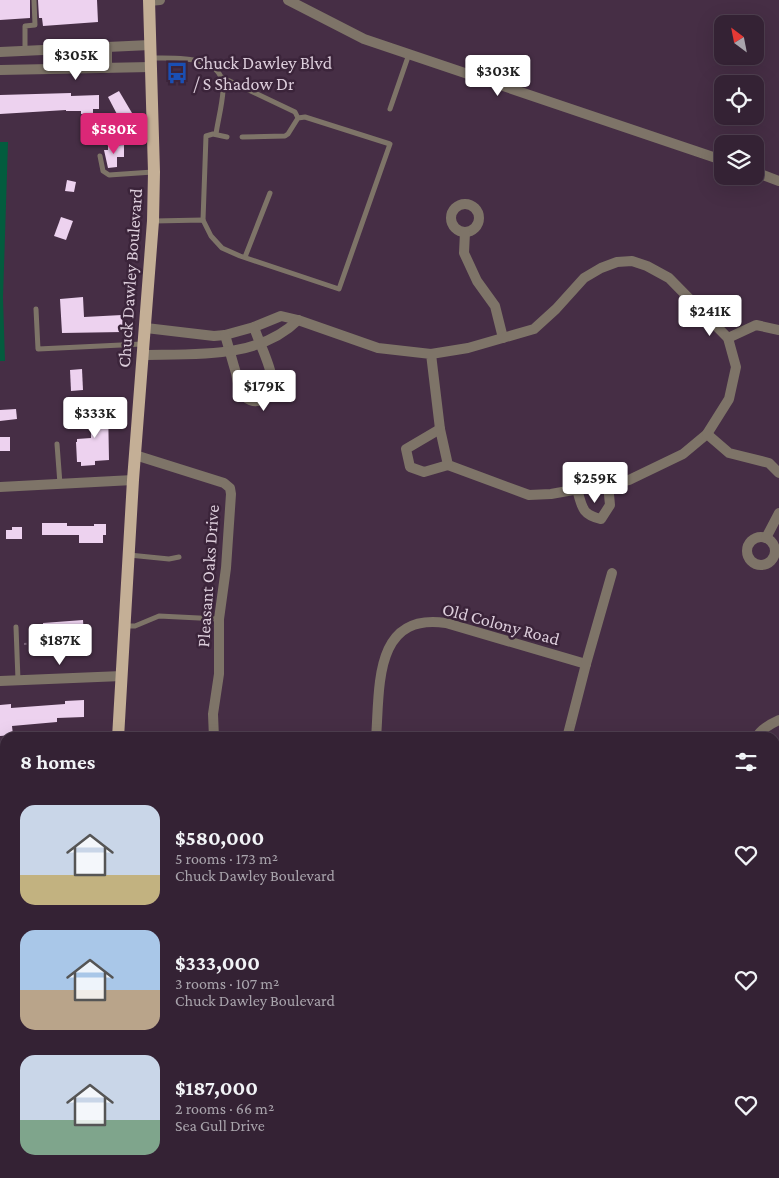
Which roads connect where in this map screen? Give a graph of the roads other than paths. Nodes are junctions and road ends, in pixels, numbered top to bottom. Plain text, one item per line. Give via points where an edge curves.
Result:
1 (34, 0) edge
2 (153, 0) edge
3 (288, 0) edge
4 (150, 45) junction
5 (107, 47) junction
6 (25, 51) junction
7 (0, 52) edge
8 (409, 54) junction
9 (151, 63) junction
10 (106, 68) junction
11 (0, 70) edge
12 (221, 77) junction
13 (390, 108) dead end
14 (298, 118) junction
15 (216, 134) junction
16 (227, 137) dead end
17 (242, 137) dead end
18 (100, 156) dead end
19 (714, 157) edge
20 (154, 172) junction
21 (764, 175) edge
22 (779, 180) edge
23 (270, 193) dead end
24 (203, 220) junction
25 (153, 221) junction
26 (466, 232) dead end
27 (245, 257) junction
28 (36, 309) dead end
29 (298, 320) junction
30 (254, 327) junction
31 (146, 328) junction
32 (779, 330) edge
33 (225, 335) junction
34 (503, 338) junction
35 (728, 338) junction
36 (259, 343) junction
37 (144, 349) junction
38 (230, 351) junction
39 (431, 354) junction
40 (440, 428) junction
41 (707, 434) junction
42 (57, 444) dead end
43 (135, 455) junction
44 (448, 465) junction
45 (779, 472) edge
46 (133, 480) junction
47 (60, 484) junction
48 (608, 484) junction
49 (0, 487) edge
50 (577, 489) junction
51 (779, 513) edge
52 (766, 538) dead end
53 (129, 555) junction
54 (179, 557) dead end
55 (612, 573) dead end
56 (219, 619) junction
57 (125, 626) junction
58 (16, 627) dead end
59 (586, 664) junction
60 (122, 676) junction
61 (18, 680) junction
62 (0, 682) edge
63 (779, 720) edge
64 (118, 732) edge
65 (214, 732) edge
66 (377, 732) edge
67 (569, 732) edge
68 (760, 732) edge

1 - 6 lane via 35,25 25,26
2 - 4 main road, Chuck Dawley Boulevard
3 - 8 street via 364,39
4 - 5 street
4 - 9 main road, Chuck Dawley Boulevard
5 - 6 street
5 - 10 street
6 - 7 street
8 - 13 lane
8 - 19 street
9 - 10 street
9 - 12 lane via 195,60 208,64
9 - 20 main road, Chuck Dawley Boulevard
10 - 11 street
12 - 14 lane via 295,112
12 - 15 lane via 224,90
14 - 17 lane via 285,136
14 - 27 lane via 305,117 390,144 339,289
15 - 16 lane
15 - 24 lane via 206,136
18 - 20 lane via 104,171 109,175
20 - 25 main road, Chuck Dawley Boulevard
21 - 22 street
23 - 27 lane
24 - 25 lane
24 - 27 lane via 222,248
25 - 31 main road, Chuck Dawley Boulevard
26 - 34 street via 464,253 477,281 495,306
28 - 37 lane via 38,349
29 - 30 street via 281,316
29 - 36 street via 287,331
29 - 39 street via 378,348
30 - 33 street
30 - 36 street
31 - 33 street
31 - 37 main road, Chuck Dawley Boulevard
32 - 35 street via 756,325
33 - 38 street
34 - 35 street via 534,329 584,278 617,262 632,261 668,278
34 - 39 street
35 - 41 street via 736,367 729,398
36 - 38 street
36 - 38 street via 272,388 268,396 254,402 241,391
37 - 38 street
37 - 43 main road, Chuck Dawley Boulevard
39 - 40 street
40 - 44 street
40 - 44 street via 406,449 410,467 424,472
41 - 45 street via 729,453 769,462
41 - 48 street via 683,454 658,467 629,480
42 - 47 lane
43 - 46 main road, Chuck Dawley Boulevard
43 - 56 street, Pleasant Oaks Drive via 224,483 230,488 226,568
44 - 50 street via 529,495
46 - 47 street
46 - 53 main road, Chuck Dawley Boulevard
47 - 49 street
48 - 50 street
48 - 50 street via 610,504 601,519 590,516 582,507
51 - 52 street
53 - 54 lane
53 - 57 main road, Chuck Dawley Boulevard
55 - 59 street
56 - 57 lane via 159,616 135,626
56 - 65 street, Pleasant Oaks Drive via 219,674
57 - 60 main road, Chuck Dawley Boulevard
58 - 61 lane
59 - 66 street, Old Colony Road via 446,623 417,623 390,645 384,660
59 - 67 street
60 - 61 street
60 - 64 main road, Chuck Dawley Boulevard
61 - 62 street
63 - 68 street

